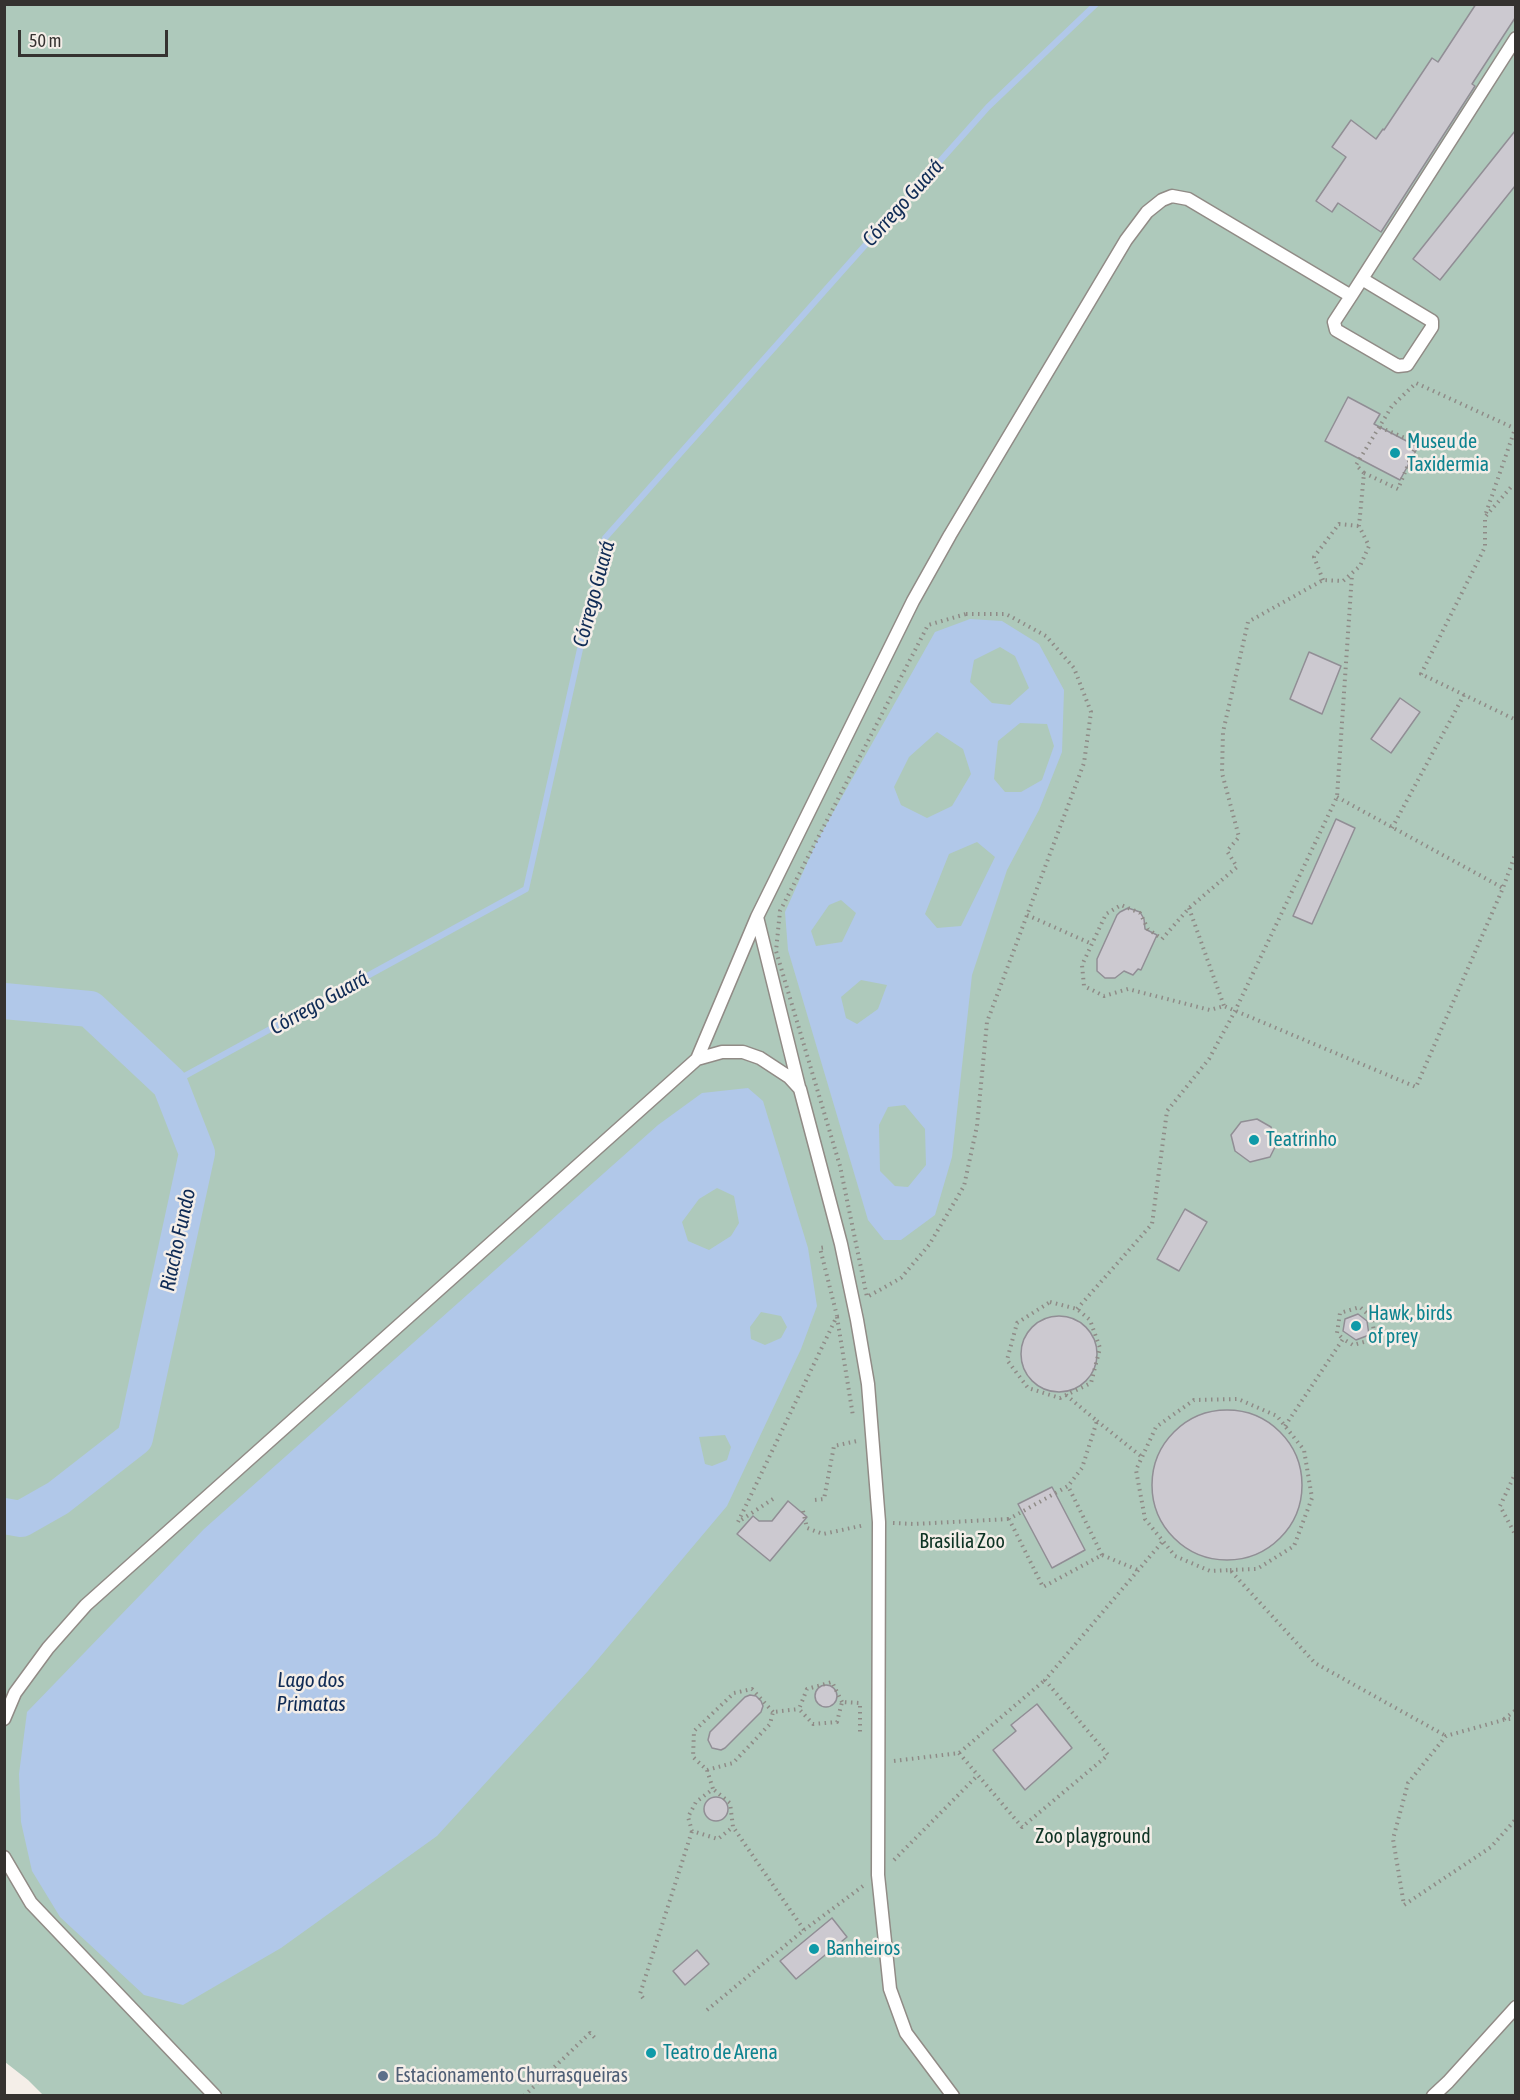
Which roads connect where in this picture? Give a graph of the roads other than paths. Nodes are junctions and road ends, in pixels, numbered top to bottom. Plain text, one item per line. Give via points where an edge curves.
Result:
1 (1515, 38) edge
2 (1362, 279) junction
3 (1351, 296) junction
4 (757, 916) junction
5 (697, 1059) junction
6 (800, 1089) junction
7 (4, 1719) edge
8 (4, 1857) edge
9 (1515, 2007) edge
10 (215, 2096) edge
11 (952, 2096) edge
12 (1432, 2096) edge

1 - 2 lane
2 - 3 lane
2 - 3 lane via 1431,321 1432,327 1407,365 1398,366 1336,330 1334,322
3 - 4 lane via 1188,199 1172,196 1147,212 1126,240 913,601
4 - 5 lane
4 - 6 lane
5 - 6 lane via 722,1052 743,1052 760,1058
5 - 7 lane via 86,1605 15,1693
6 - 11 lane via 841,1244 868,1384 879,1522 878,1875 890,1989 906,2033
8 - 10 lane via 31,1903
9 - 12 lane

